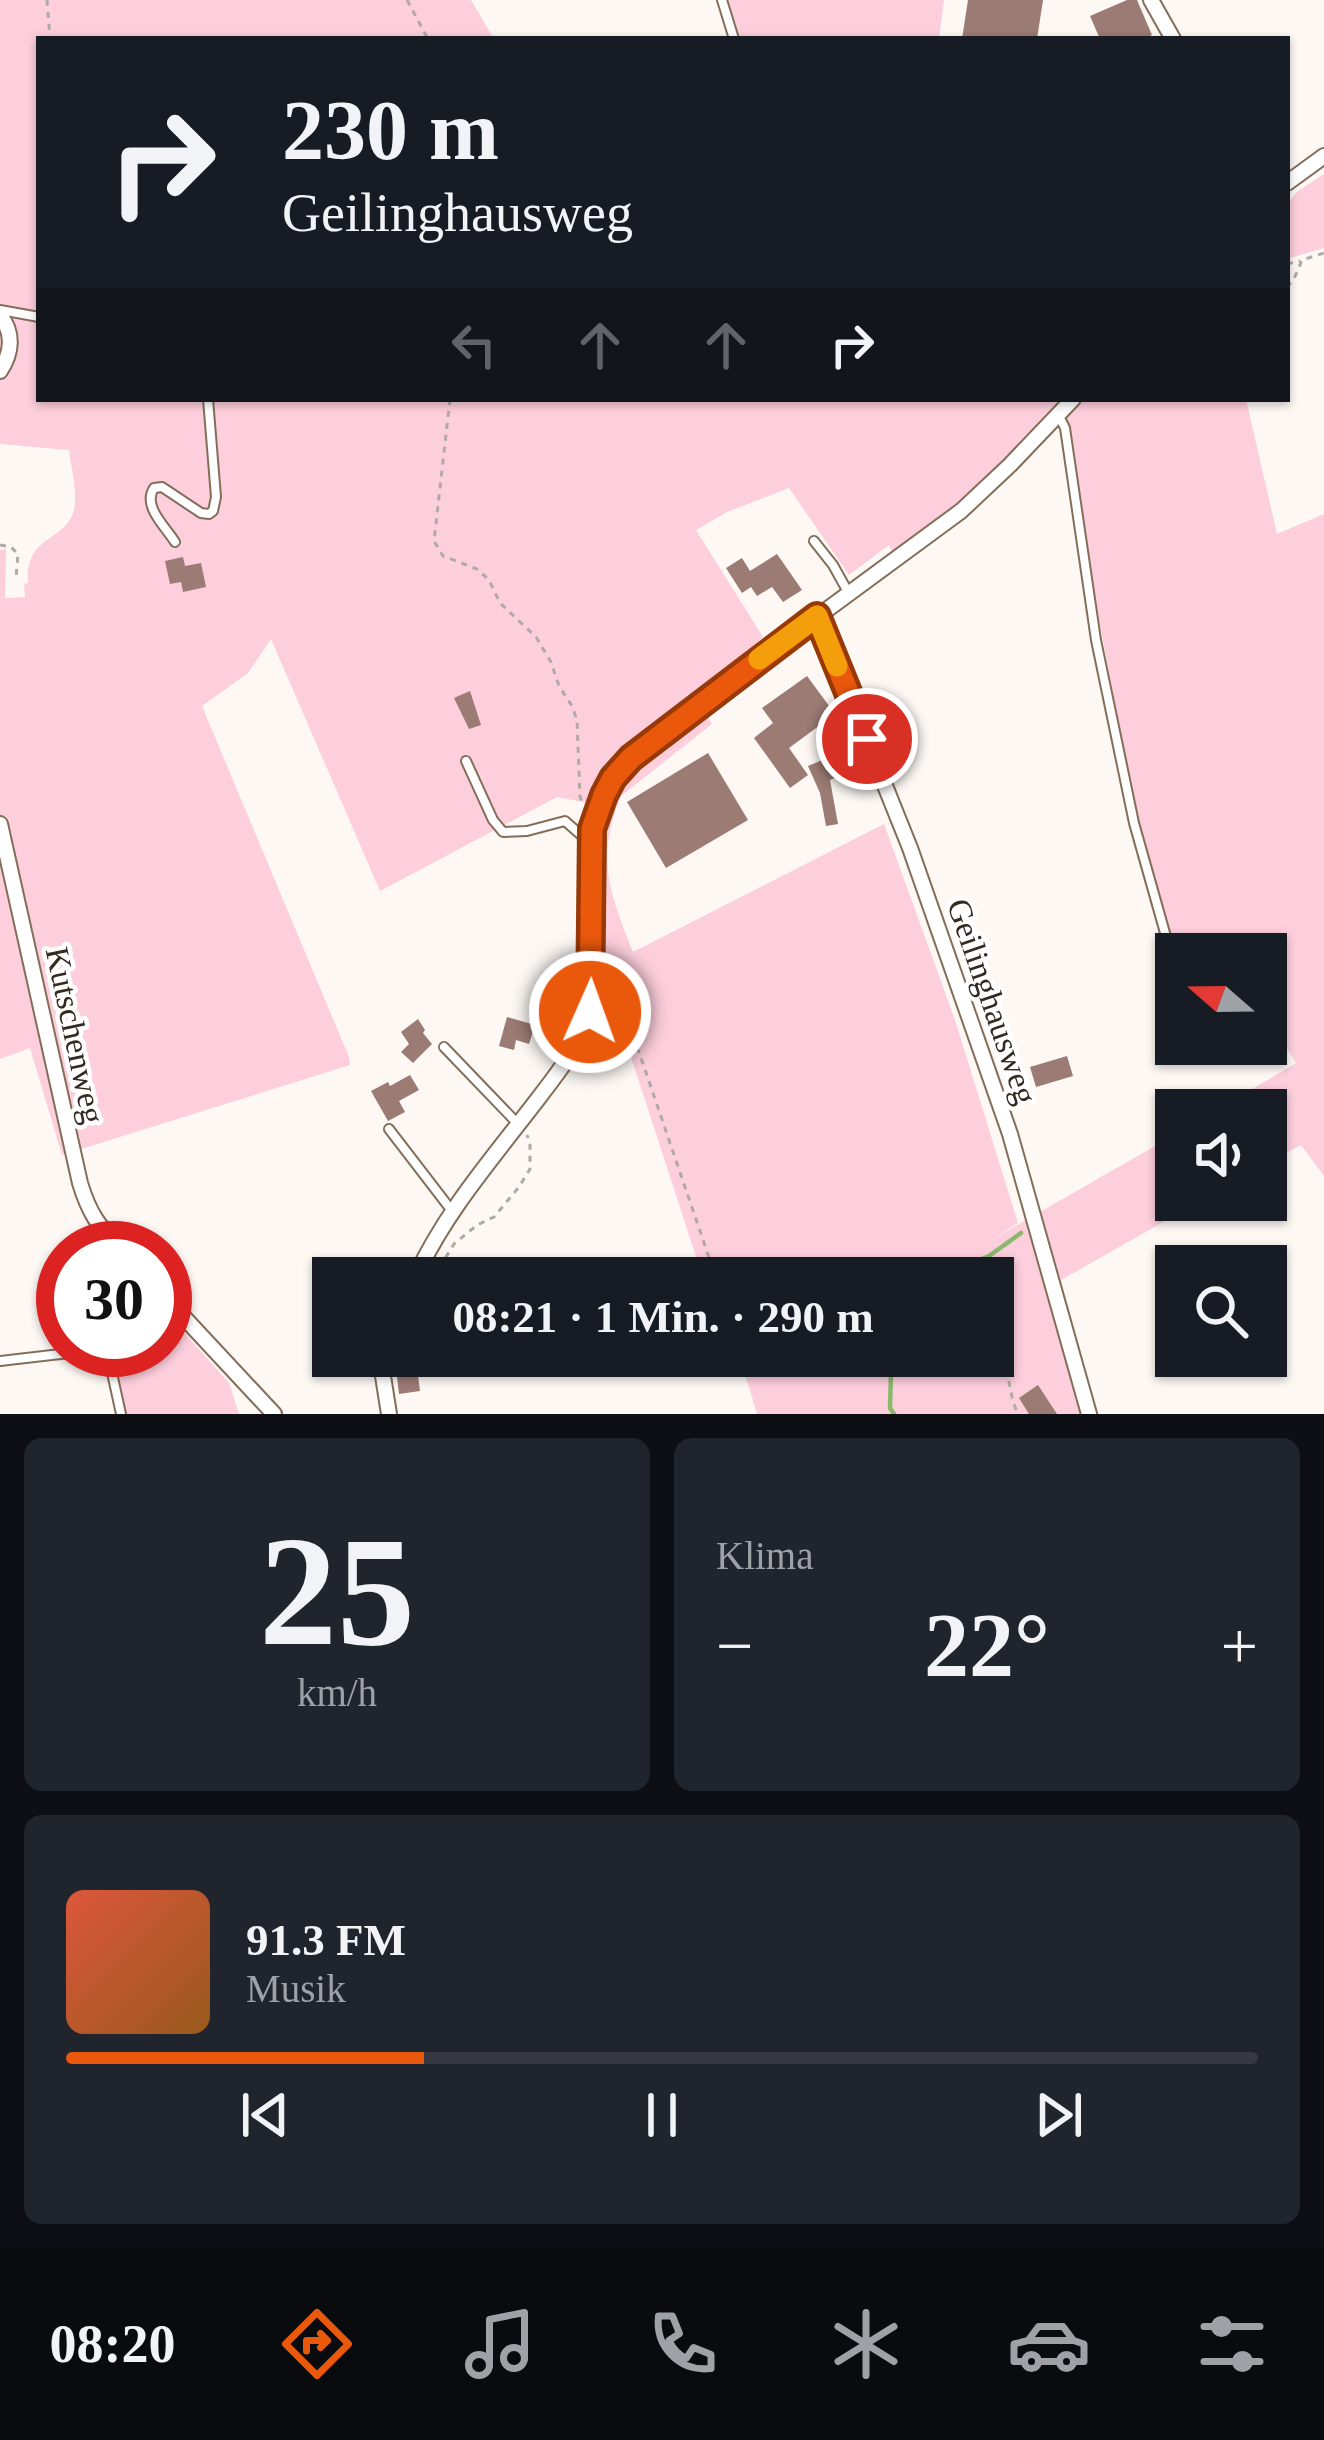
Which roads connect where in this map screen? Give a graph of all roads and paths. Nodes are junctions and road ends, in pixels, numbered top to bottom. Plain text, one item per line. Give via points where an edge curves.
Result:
1 (47, 0) edge
2 (407, 0) edge
3 (722, 0) edge
4 (1151, 0) edge
5 (50, 36) edge
6 (426, 36) edge
7 (733, 36) edge
8 (1171, 36) edge
9 (1324, 156) edge
10 (1290, 181) edge
11 (1324, 253) edge
12 (1302, 260) junction
13 (1290, 263) edge
14 (1290, 284) edge
15 (0, 312) edge
16 (36, 317) edge
17 (0, 371) edge
18 (208, 402) edge
19 (450, 402) edge
20 (1070, 402) edge
21 (1058, 415) junction
22 (175, 542) dead end
23 (814, 542) dead end
24 (0, 545) edge
25 (16, 578) dead end
26 (848, 592) junction
27 (817, 616) junction
28 (466, 761) dead end
29 (0, 824) edge
30 (591, 836) junction
31 (1165, 933) edge
32 (590, 1012) junction
33 (444, 1047) dead end
34 (518, 1124) junction
35 (389, 1129) dead end
36 (452, 1211) junction
37 (95, 1221) edge
38 (427, 1257) edge
39 (446, 1257) edge
40 (709, 1257) edge
41 (192, 1326) edge
42 (36, 1357) edge
43 (0, 1361) edge
44 (113, 1377) edge
45 (383, 1377) edge
46 (1008, 1377) edge
47 (121, 1414) edge
48 (274, 1414) edge
49 (389, 1414) edge
50 (1018, 1414) edge
51 (1090, 1414) edge

1 - 5 path
2 - 6 path
3 - 7 lane
4 - 8 street
9 - 10 street
11 - 12 path
12 - 13 path
12 - 14 path
15 - 16 lane
15 - 17 street via 10,349
18 - 22 lane via 213,511 201,513 162,488 149,495
19 - 30 path via 434,542 443,556 489,580 551,662 577,721 580,797
20 - 21 street
21 - 26 street via 961,511
21 - 31 lane via 1096,640
23 - 26 lane
24 - 25 path via 17,554
26 - 27 street
27 - 30 street via 631,758 604,795
27 - 51 street, Geilinghausweg via 910,848 1010,1134
28 - 30 lane via 503,832 565,820
29 - 37 street, Kutschenweg
30 - 32 street
32 - 34 street
32 - 40 path via 615,1021 639,1052
33 - 34 lane
34 - 36 street
34 - 39 path via 530,1143 530,1168 494,1217
35 - 36 lane
36 - 38 street
41 - 48 street
42 - 43 lane
44 - 47 lane
45 - 49 street
46 - 50 path

